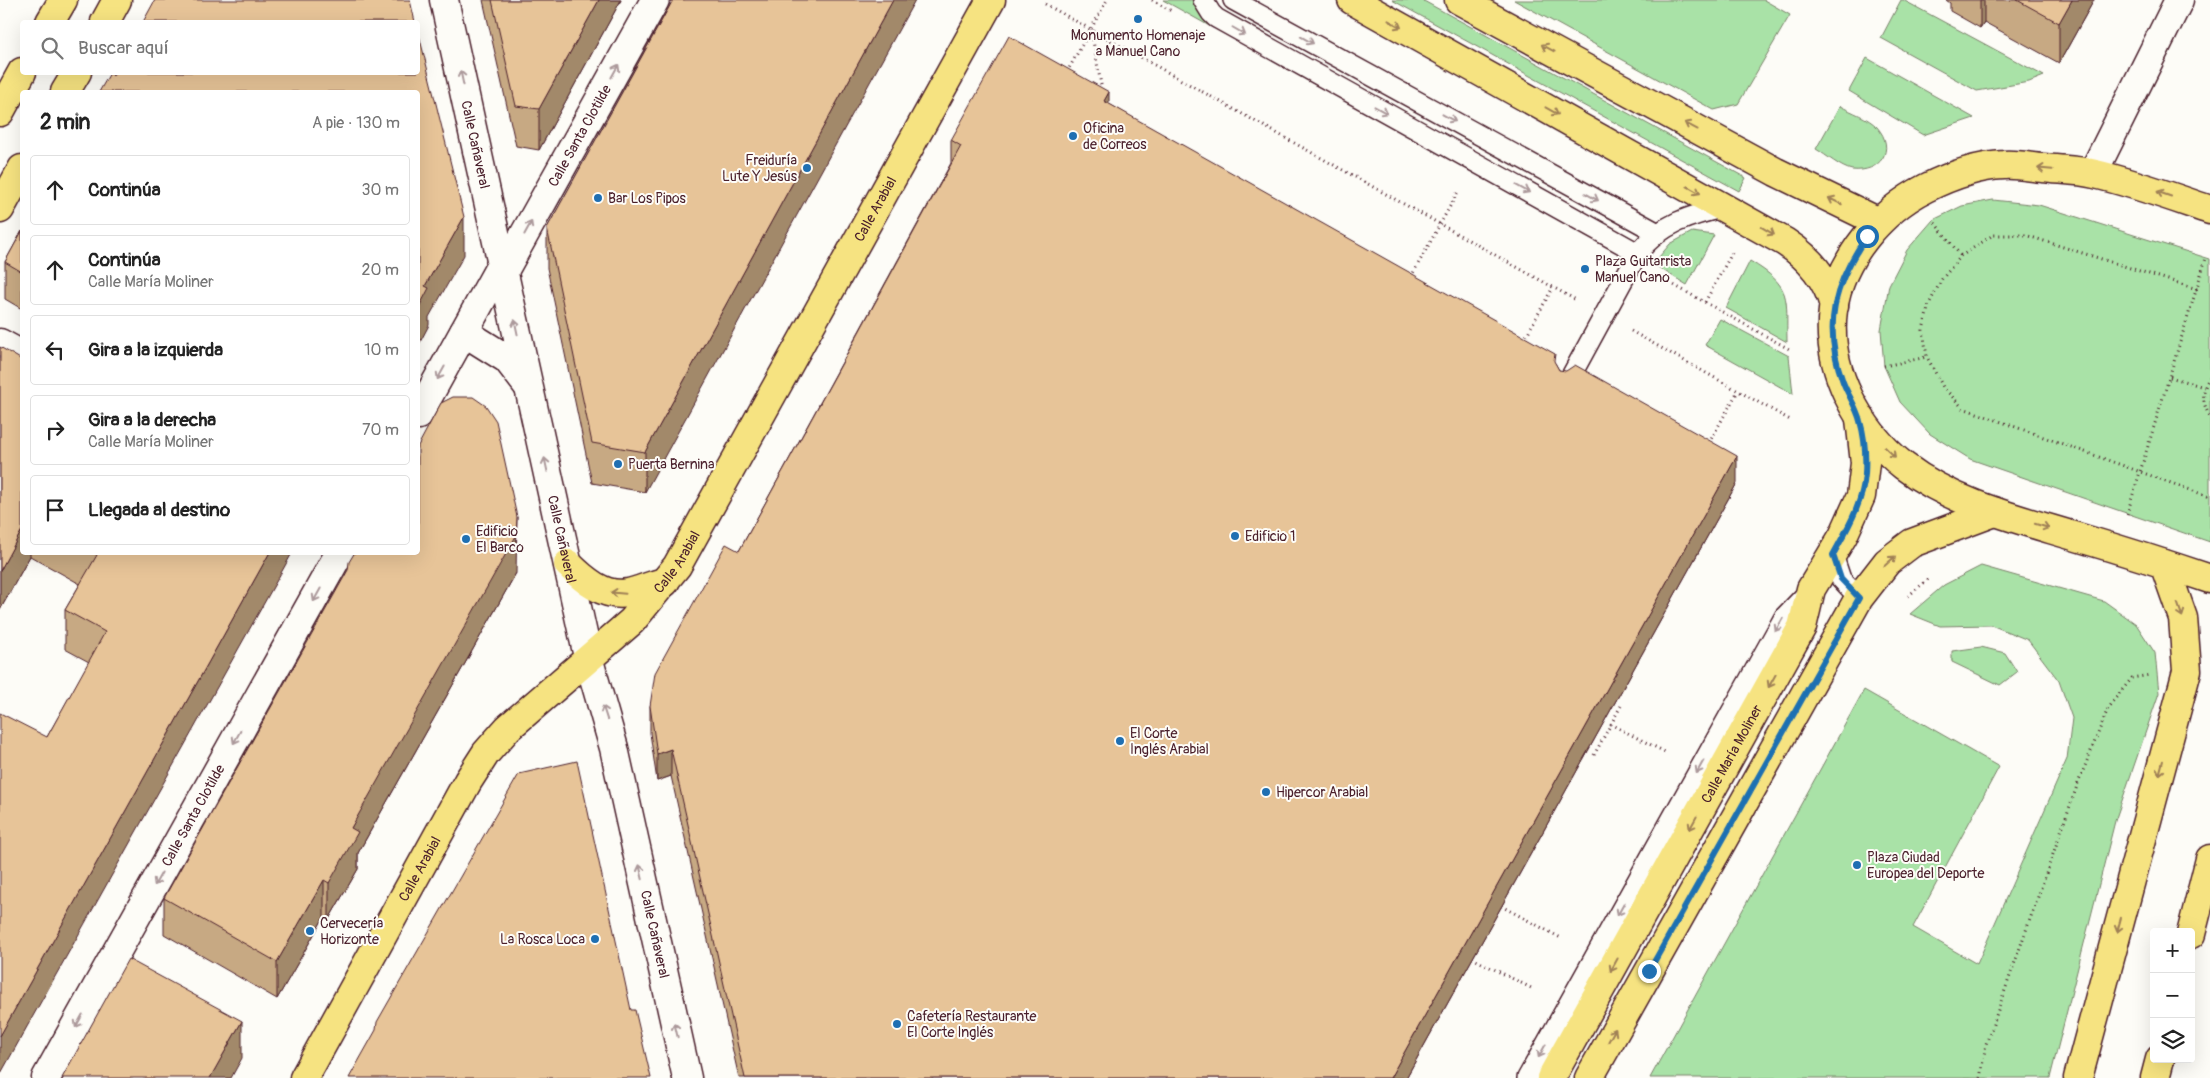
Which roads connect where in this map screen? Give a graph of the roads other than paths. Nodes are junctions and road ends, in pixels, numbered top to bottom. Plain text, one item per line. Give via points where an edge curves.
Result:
1 (63, 0) edge
2 (117, 0) edge
3 (444, 0) edge
4 (655, 0) edge
5 (991, 0) edge
6 (1203, 0) edge
7 (1234, 0) edge
8 (1352, 0) edge
9 (1459, 0) edge
10 (2179, 0) edge
11 (51, 20) edge
12 (106, 20) edge
13 (20, 75) edge
14 (75, 75) edge
15 (66, 90) edge
16 (0, 112) edge
17 (20, 173) edge
18 (2093, 173) junction
19 (1726, 207) junction
20 (0, 209) edge
21 (2210, 210) edge
22 (1879, 222) junction
23 (1658, 233) junction
24 (1638, 253) junction
25 (503, 267) junction
26 (1834, 306) junction
27 (464, 332) junction
28 (0, 343) edge
29 (20, 354) edge
30 (1565, 387) edge
31 (530, 392) junction
32 (420, 410) edge
33 (1858, 415) junction
34 (1995, 512) junction
35 (338, 555) edge
36 (1833, 555) junction
37 (568, 564) junction
38 (2164, 564) junction
39 (2210, 579) edge
40 (665, 582) junction
41 (1811, 589) junction
42 (1859, 598) junction
43 (588, 657) junction
44 (2210, 859) edge
45 (2193, 928) edge
46 (2159, 1063) edge
47 (46, 1078) edge
48 (304, 1078) edge
49 (687, 1078) edge
50 (1527, 1078) edge
51 (1551, 1078) edge
52 (1589, 1078) edge
53 (2078, 1078) edge
54 (2155, 1078) edge

1 - 11 main road
2 - 12 main road
25 -> 3 street, Calle Cañaveral
25 -> 4 street, Calle Santa Clotilde
5 - 40 main road, Calle Arabial via 702,522
6 -> 24 lane via 1216,18
7 -> 23 lane
8 -> 19 main road
22 -> 9 main road via 1776,172
10 - 18 street
13 - 16 main road
14 - 15 main road
17 - 20 main road
21 -> 18 main road
18 -> 22 main road via 2004,165 1954,175 1912,196
19 - 23 lane via 1688,216
19 -> 26 main road via 1802,255 1823,280
22 - 26 main road via 1855,253
23 - 24 lane
24 - 30 lane
25 - 27 street, Calle Santa Clotilde
31 -> 25 street, Calle Cañaveral
26 - 33 main road via 1834,348 1841,375
27 - 31 street via 507,359
27 -> 32 street, Calle Santa Clotilde
28 - 29 street
37 -> 31 street, Calle Cañaveral
33 -> 34 main road via 1885,448 1915,474
33 - 36 main road, Calle María Moliner via 1865,450 1864,485 1850,525
34 -> 38 main road
42 -> 34 main road via 1887,562 1912,543
35 -> 47 street, Calle Santa Clotilde
36 - 41 main road, Calle María Moliner
36 - 42 lane via 1841,579
40 -> 37 main road via 629,593 610,592 580,577
37 - 43 street, Calle Cañaveral
38 - 39 main road
38 -> 53 main road via 2183,618 2187,671
40 - 43 main road, Calle Arabial via 632,621
41 -> 50 lane via 1784,617
41 -> 51 main road, Calle María Moliner via 1802,628
52 -> 42 main road
43 - 48 main road, Calle Arabial via 508,728 477,767
49 -> 43 street, Calle Cañaveral via 608,722
44 - 45 main road
46 - 54 main road

